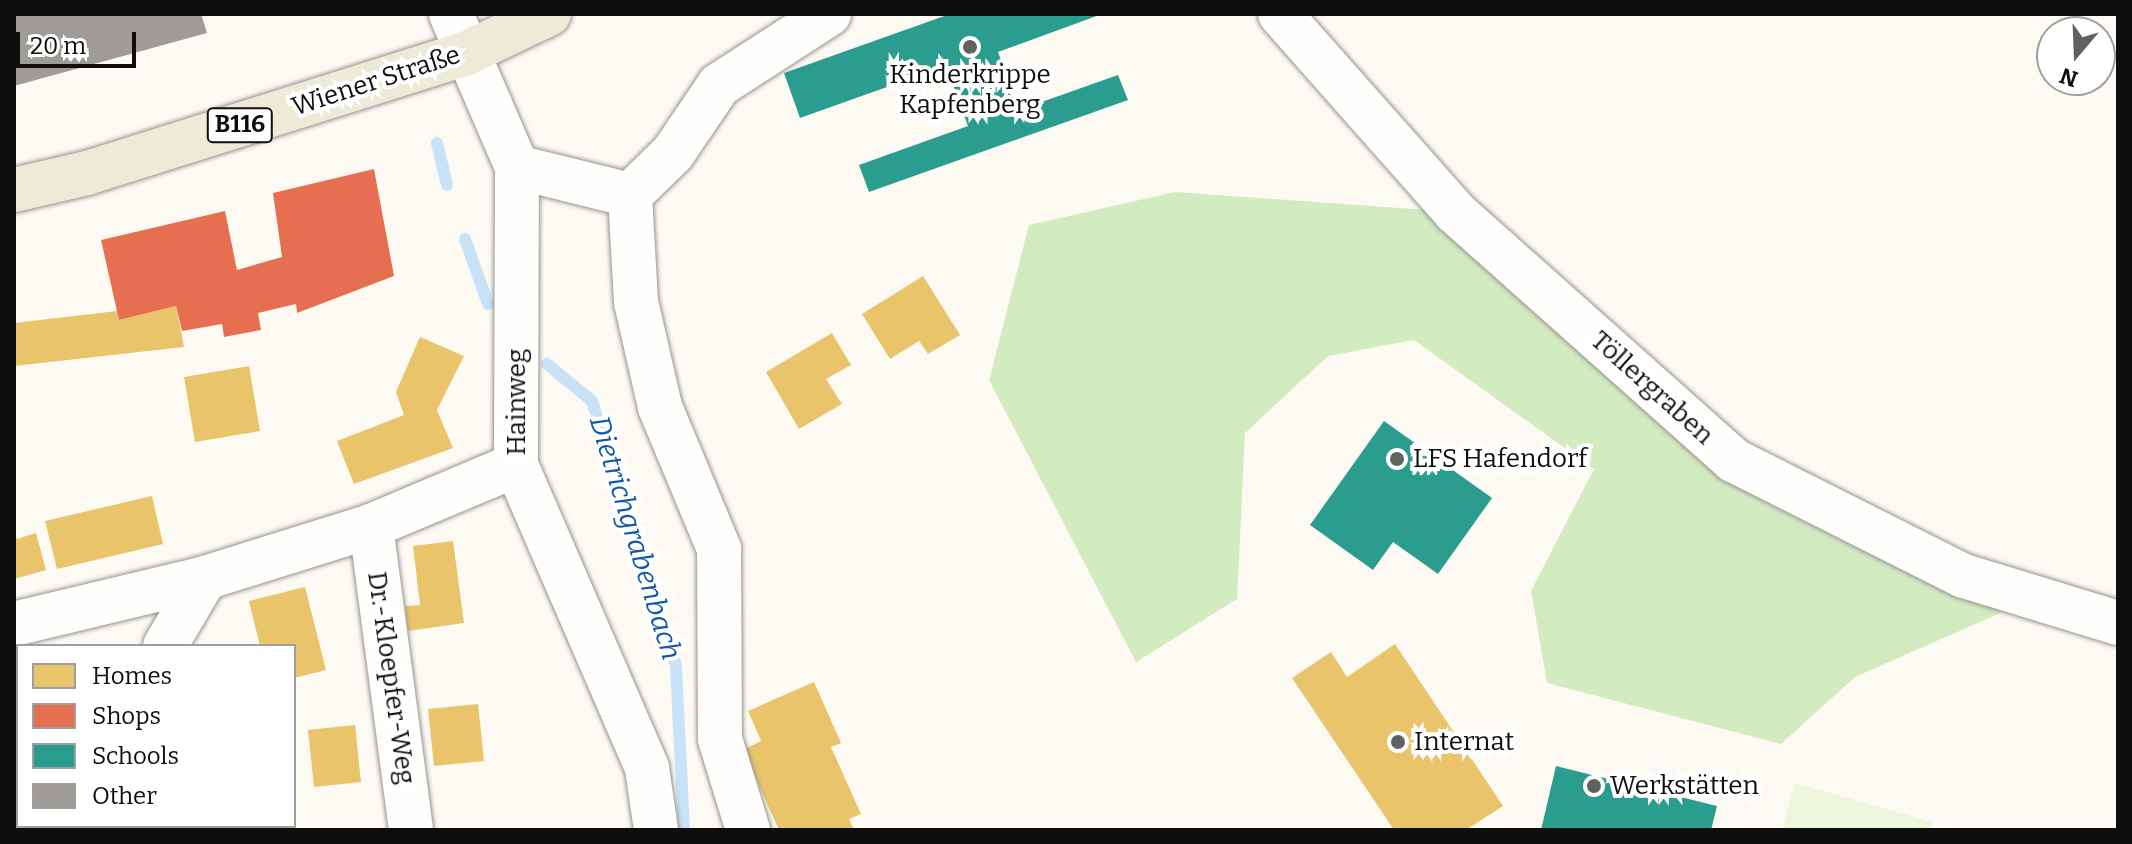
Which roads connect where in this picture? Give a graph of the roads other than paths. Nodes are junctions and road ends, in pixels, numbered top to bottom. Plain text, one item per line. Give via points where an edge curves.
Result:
1 (549, 14) edge
2 (829, 14) edge
3 (1280, 14) edge
4 (458, 34) edge
5 (517, 167) junction
6 (14, 190) edge
7 (630, 195) junction
8 (516, 465) junction
9 (371, 526) junction
10 (205, 578) junction
11 (2118, 623) edge
12 (14, 624) edge
13 (166, 644) edge
14 (411, 830) edge
15 (656, 830) edge
16 (748, 830) edge

1 - 4 main road, Wiener Straße / B116
2 - 7 street via 719,85 673,153
3 - 11 street, Töllergraben via 1455,212 1733,460 1964,576
4 - 5 street, Hainweg
4 - 6 main road, Wiener Straße / B116 via 87,173
5 - 7 street
5 - 8 street, Hainweg
7 - 16 street via 636,302 660,407 719,549 720,739
8 - 9 street
8 - 15 street, Hainweg via 647,768
9 - 10 street
9 - 14 street, Dr.-Kloepfer-Weg
10 - 12 street
10 - 13 street

